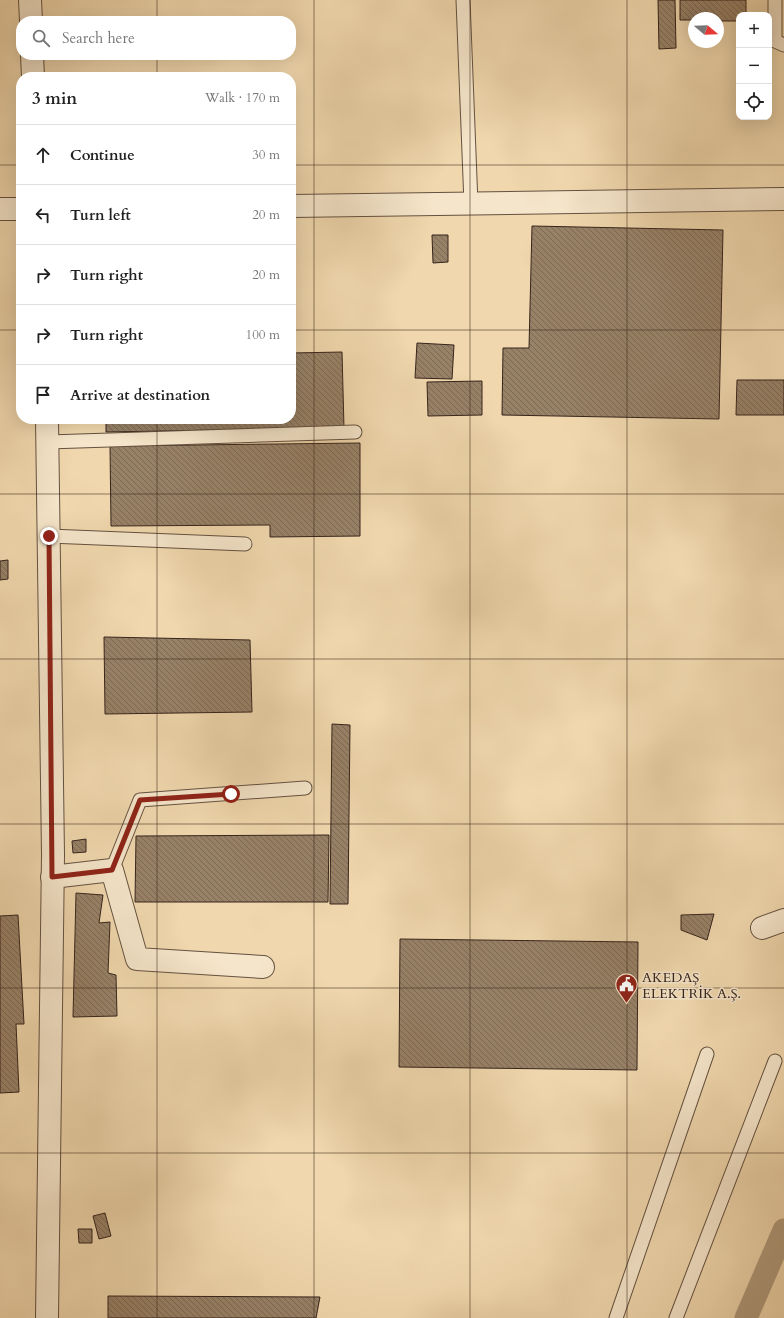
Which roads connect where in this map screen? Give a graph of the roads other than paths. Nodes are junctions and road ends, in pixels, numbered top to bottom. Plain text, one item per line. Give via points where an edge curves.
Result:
1 (30, 0) edge
2 (463, 0) edge
3 (775, 0) edge
4 (31, 16) edge
5 (784, 45) edge
6 (32, 60) edge
7 (33, 72) edge
8 (784, 199) edge
9 (471, 204) junction
10 (296, 206) edge
11 (0, 209) edge
12 (16, 209) edge
13 (47, 424) edge
14 (355, 432) dead end
15 (48, 442) junction
16 (49, 536) junction
17 (245, 544) dead end
18 (305, 788) dead end
19 (112, 870) junction
20 (52, 877) junction
21 (784, 920) edge
22 (762, 928) dead end
23 (263, 967) dead end
24 (707, 1054) dead end
25 (775, 1061) dead end
26 (48, 1318) edge
27 (616, 1318) edge
28 (676, 1318) edge

1 - 4 street
2 - 9 lane
3 - 5 lane via 775,41
6 - 7 street
8 - 9 street
9 - 10 street
11 - 12 street
13 - 15 street
14 - 15 lane
15 - 16 street
16 - 17 lane
16 - 20 street
18 - 19 lane via 140,800
19 - 20 street
19 - 23 street via 137,959
20 - 26 street
21 - 22 street
24 - 27 lane
25 - 28 lane

